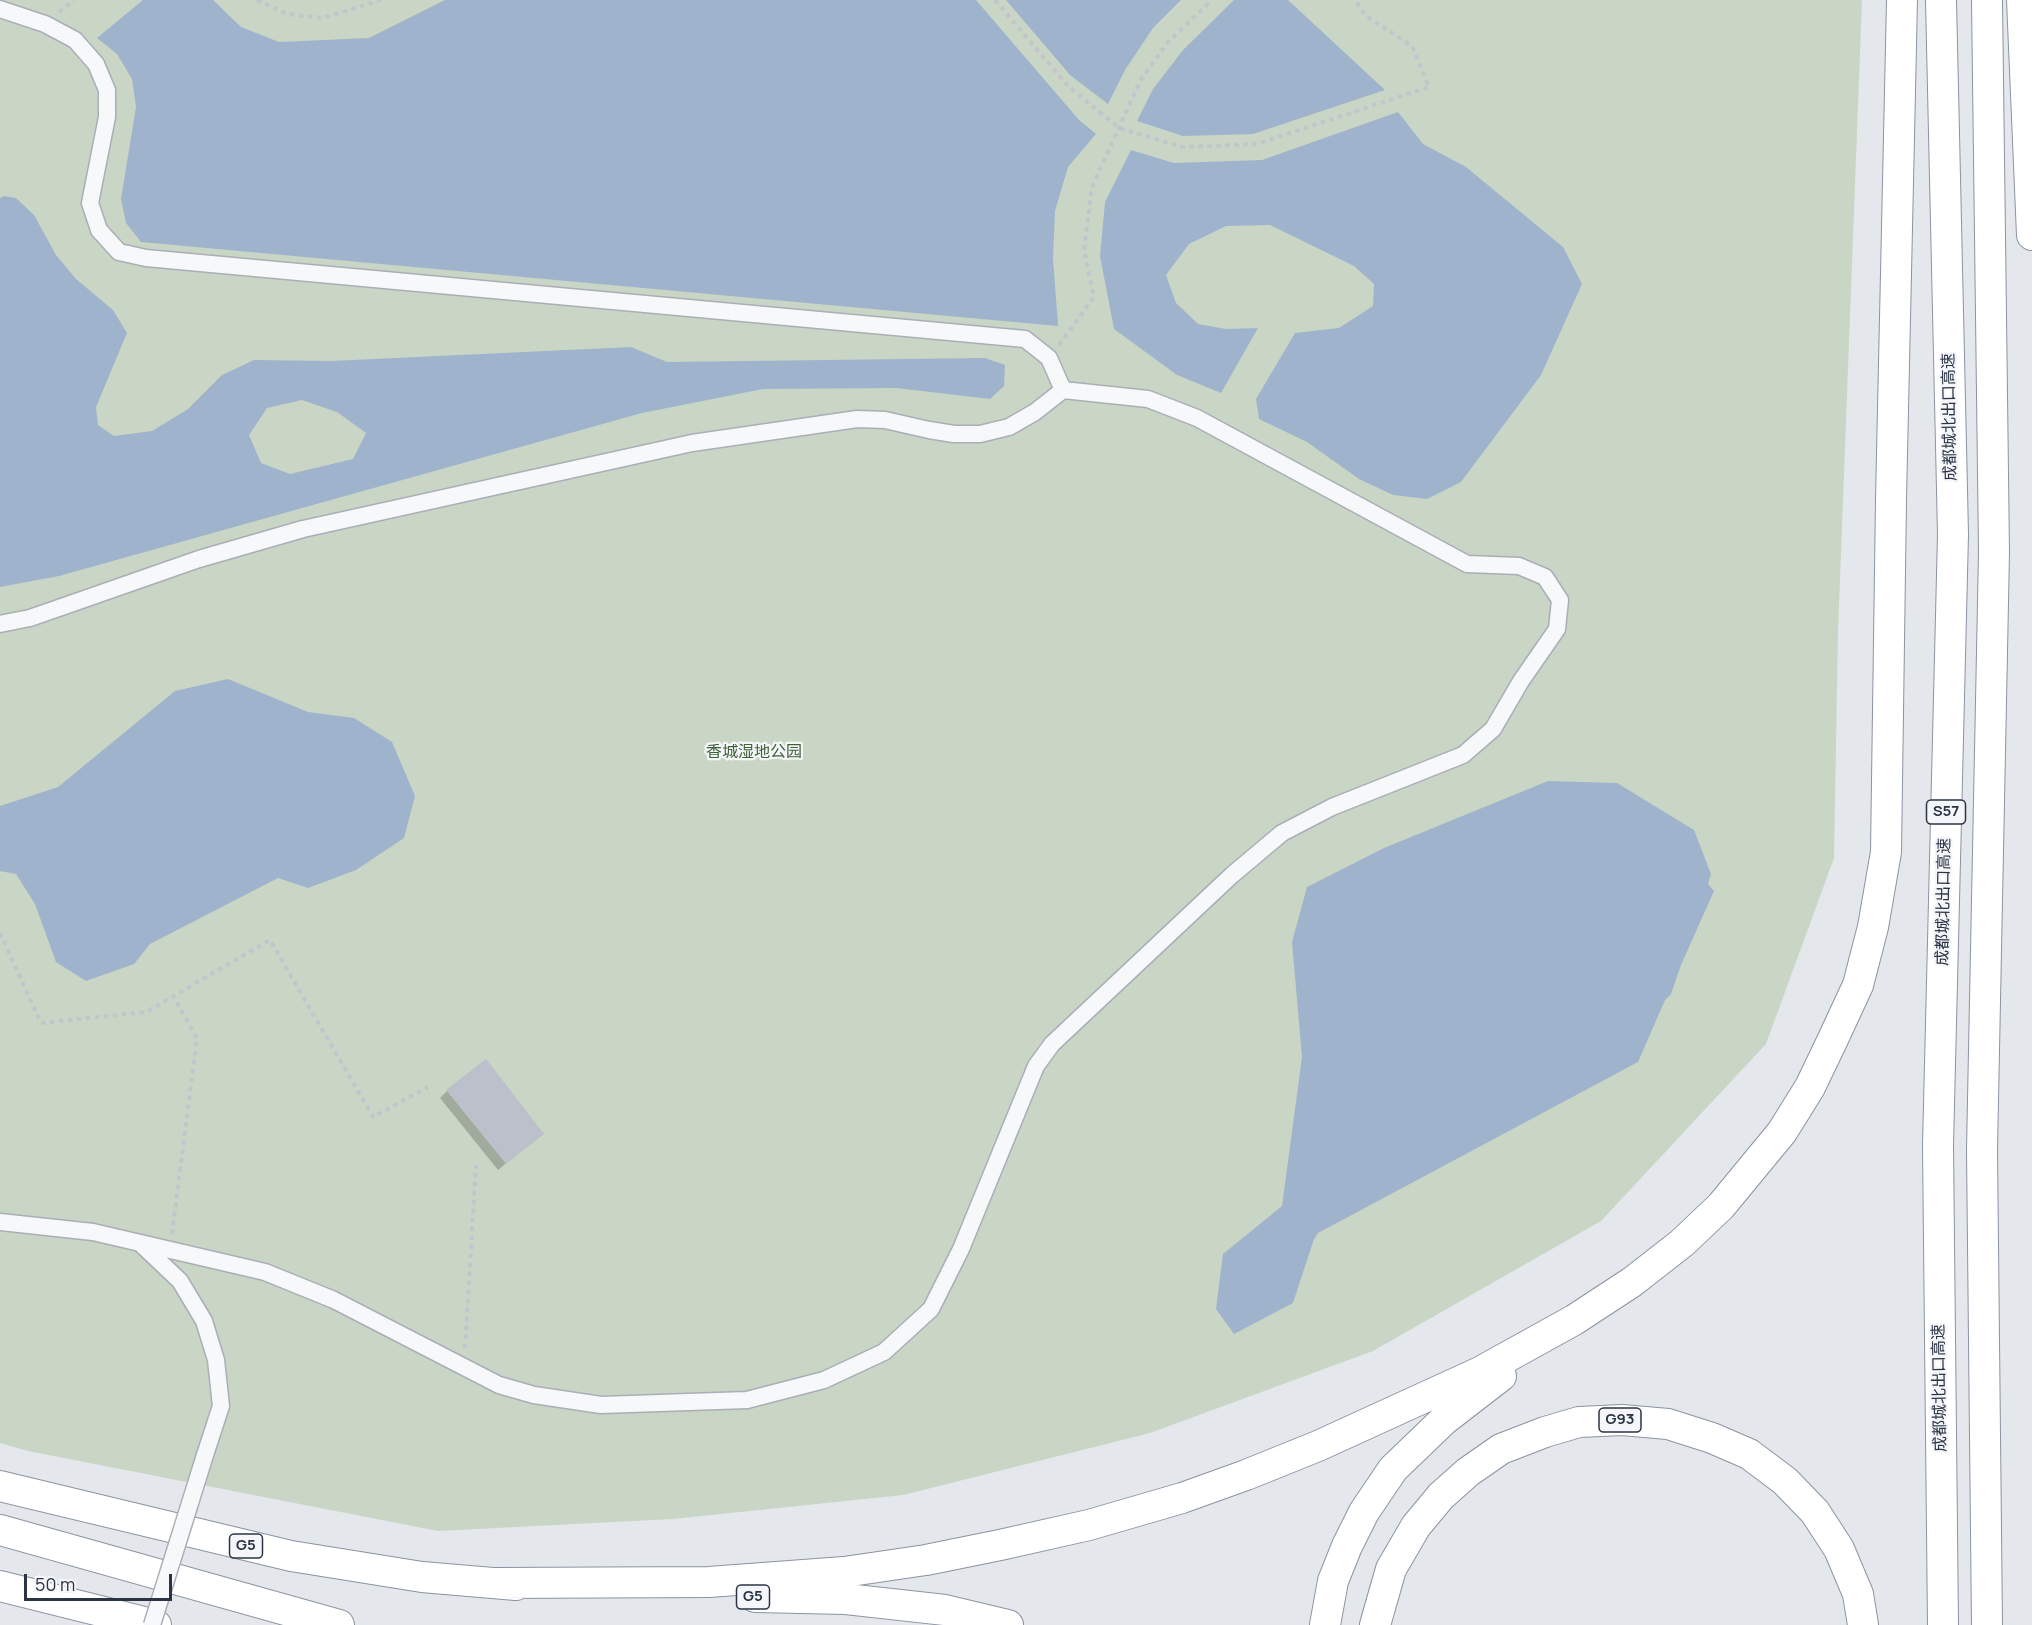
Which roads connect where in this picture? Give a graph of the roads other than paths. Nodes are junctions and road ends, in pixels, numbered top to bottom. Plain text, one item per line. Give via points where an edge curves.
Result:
1 (1902, 0) edge
2 (1941, 0) edge
3 (1987, 0) edge
4 (2022, 0) edge
5 (0, 9) edge
6 (2032, 236) edge
7 (1063, 390) junction
8 (0, 624) edge
9 (0, 1222) edge
10 (139, 1242) junction
11 (1574, 1320) junction
12 (0, 1486) edge
13 (0, 1530) edge
14 (497, 1583) junction
15 (0, 1586) edge
16 (55, 1599) junction
17 (132, 1625) edge
18 (154, 1625) edge
19 (339, 1625) edge
20 (1008, 1625) edge
21 (1325, 1625) edge
22 (1375, 1625) edge
23 (1863, 1625) edge
24 (1943, 1625) edge
25 (1987, 1625) edge

1 - 11 highway via 1886,852 1873,927 1858,985 1810,1087 1782,1132 1720,1206 1682,1243
2 - 24 highway, 成都城北出口高速 / S57 via 1953,534 1938,1145
3 - 25 highway, S57 via 1994,552 1982,1150
4 - 6 highway
5 - 7 street via 45,24 75,40 96,64 107,90 107,117 90,203 99,230 119,252 146,258 1024,339 1049,358
7 - 8 street via 1009,427 980,434 954,434 885,420 857,419 657,450 303,529 199,559 30,618
7 - 10 street via 1148,399 1197,418 1467,564 1519,566 1545,577 1560,600 1557,629 1493,729 1463,755 1332,807 1282,833 1052,1044 1036,1066 961,1250 932,1309 884,1352 824,1380 747,1400 601,1405 534,1395 499,1385 334,1300 266,1272
9 - 10 street via 93,1232
10 - 18 street, bridge via 180,1281 204,1321 216,1360 221,1406
11 - 14 highway via 1480,1372 1318,1446 1182,1498 1089,1525 926,1560 844,1572 709,1582
11 - 21 highway via 1444,1420 1393,1469 1347,1546 1333,1581
12 - 14 highway, G5 via 291,1556 422,1577
13 - 19 highway
14 - 20 highway, G5 via 591,1593 846,1599 945,1610
15 - 16 highway
16 - 17 highway
16 - 18 highway
22 - 23 highway, G93 via 1390,1569 1416,1526 1468,1472 1501,1449 1545,1432 1579,1422 1622,1420 1668,1424 1712,1438 1749,1454 1785,1481 1815,1512 1839,1549 1858,1594

